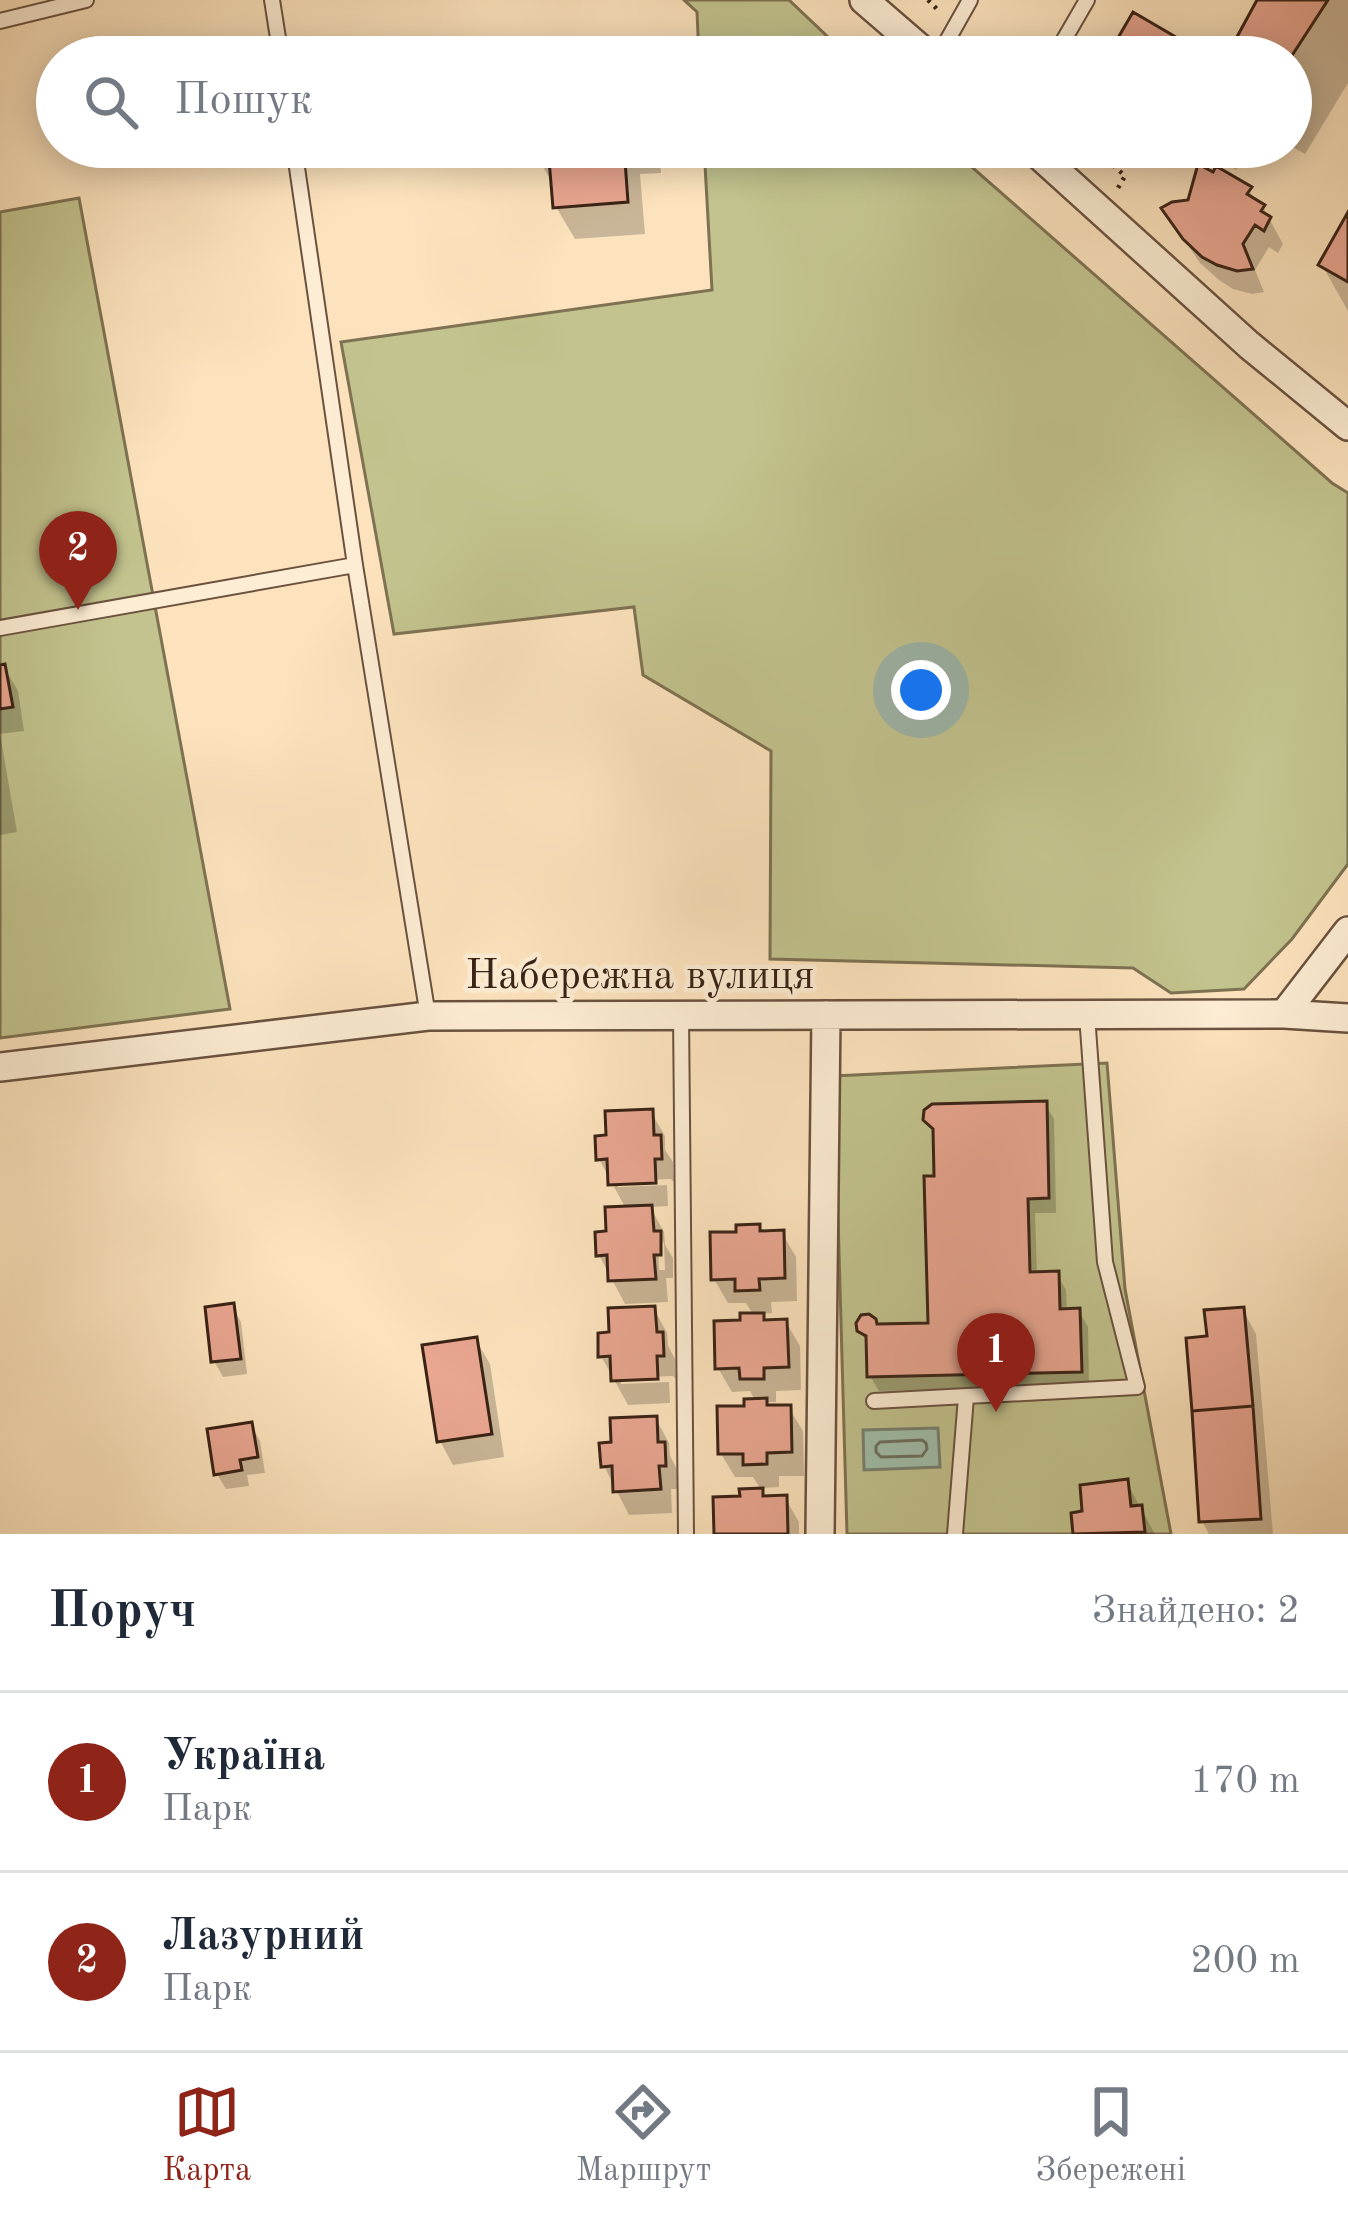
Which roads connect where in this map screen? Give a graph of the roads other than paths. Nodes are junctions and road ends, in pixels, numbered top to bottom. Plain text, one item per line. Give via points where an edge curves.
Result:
1 (86, 0) edge
2 (272, 0) edge
3 (864, 0) edge
4 (970, 0) edge
5 (1087, 0) edge
6 (0, 21) edge
7 (278, 36) edge
8 (908, 36) edge
9 (947, 36) edge
10 (1066, 36) edge
11 (297, 168) edge
12 (1053, 168) edge
13 (1348, 426) edge
14 (355, 565) junction
15 (0, 628) edge
16 (1348, 931) edge
17 (1284, 1014) junction
18 (681, 1015) junction
19 (826, 1015) junction
20 (1087, 1015) junction
21 (428, 1016) junction
22 (1348, 1018) edge
23 (0, 1067) edge
24 (966, 1396) junction
25 (874, 1401) dead end
26 (686, 1534) edge
27 (820, 1534) edge
28 (956, 1534) edge

1 - 6 lane
2 - 7 lane
3 - 8 street
4 - 9 lane
5 - 10 lane
11 - 14 lane
12 - 13 street
14 - 15 lane
14 - 21 lane
16 - 17 street
17 - 20 street, Набережна вулиця
17 - 22 street, Набережна вулиця
18 - 19 street, Набережна вулиця
18 - 21 street, Набережна вулиця
18 - 26 lane
19 - 20 street, Набережна вулиця
19 - 27 street
20 - 24 lane via 1105,1262 1137,1388
21 - 23 street, Набережна вулиця
24 - 25 lane
24 - 28 lane

